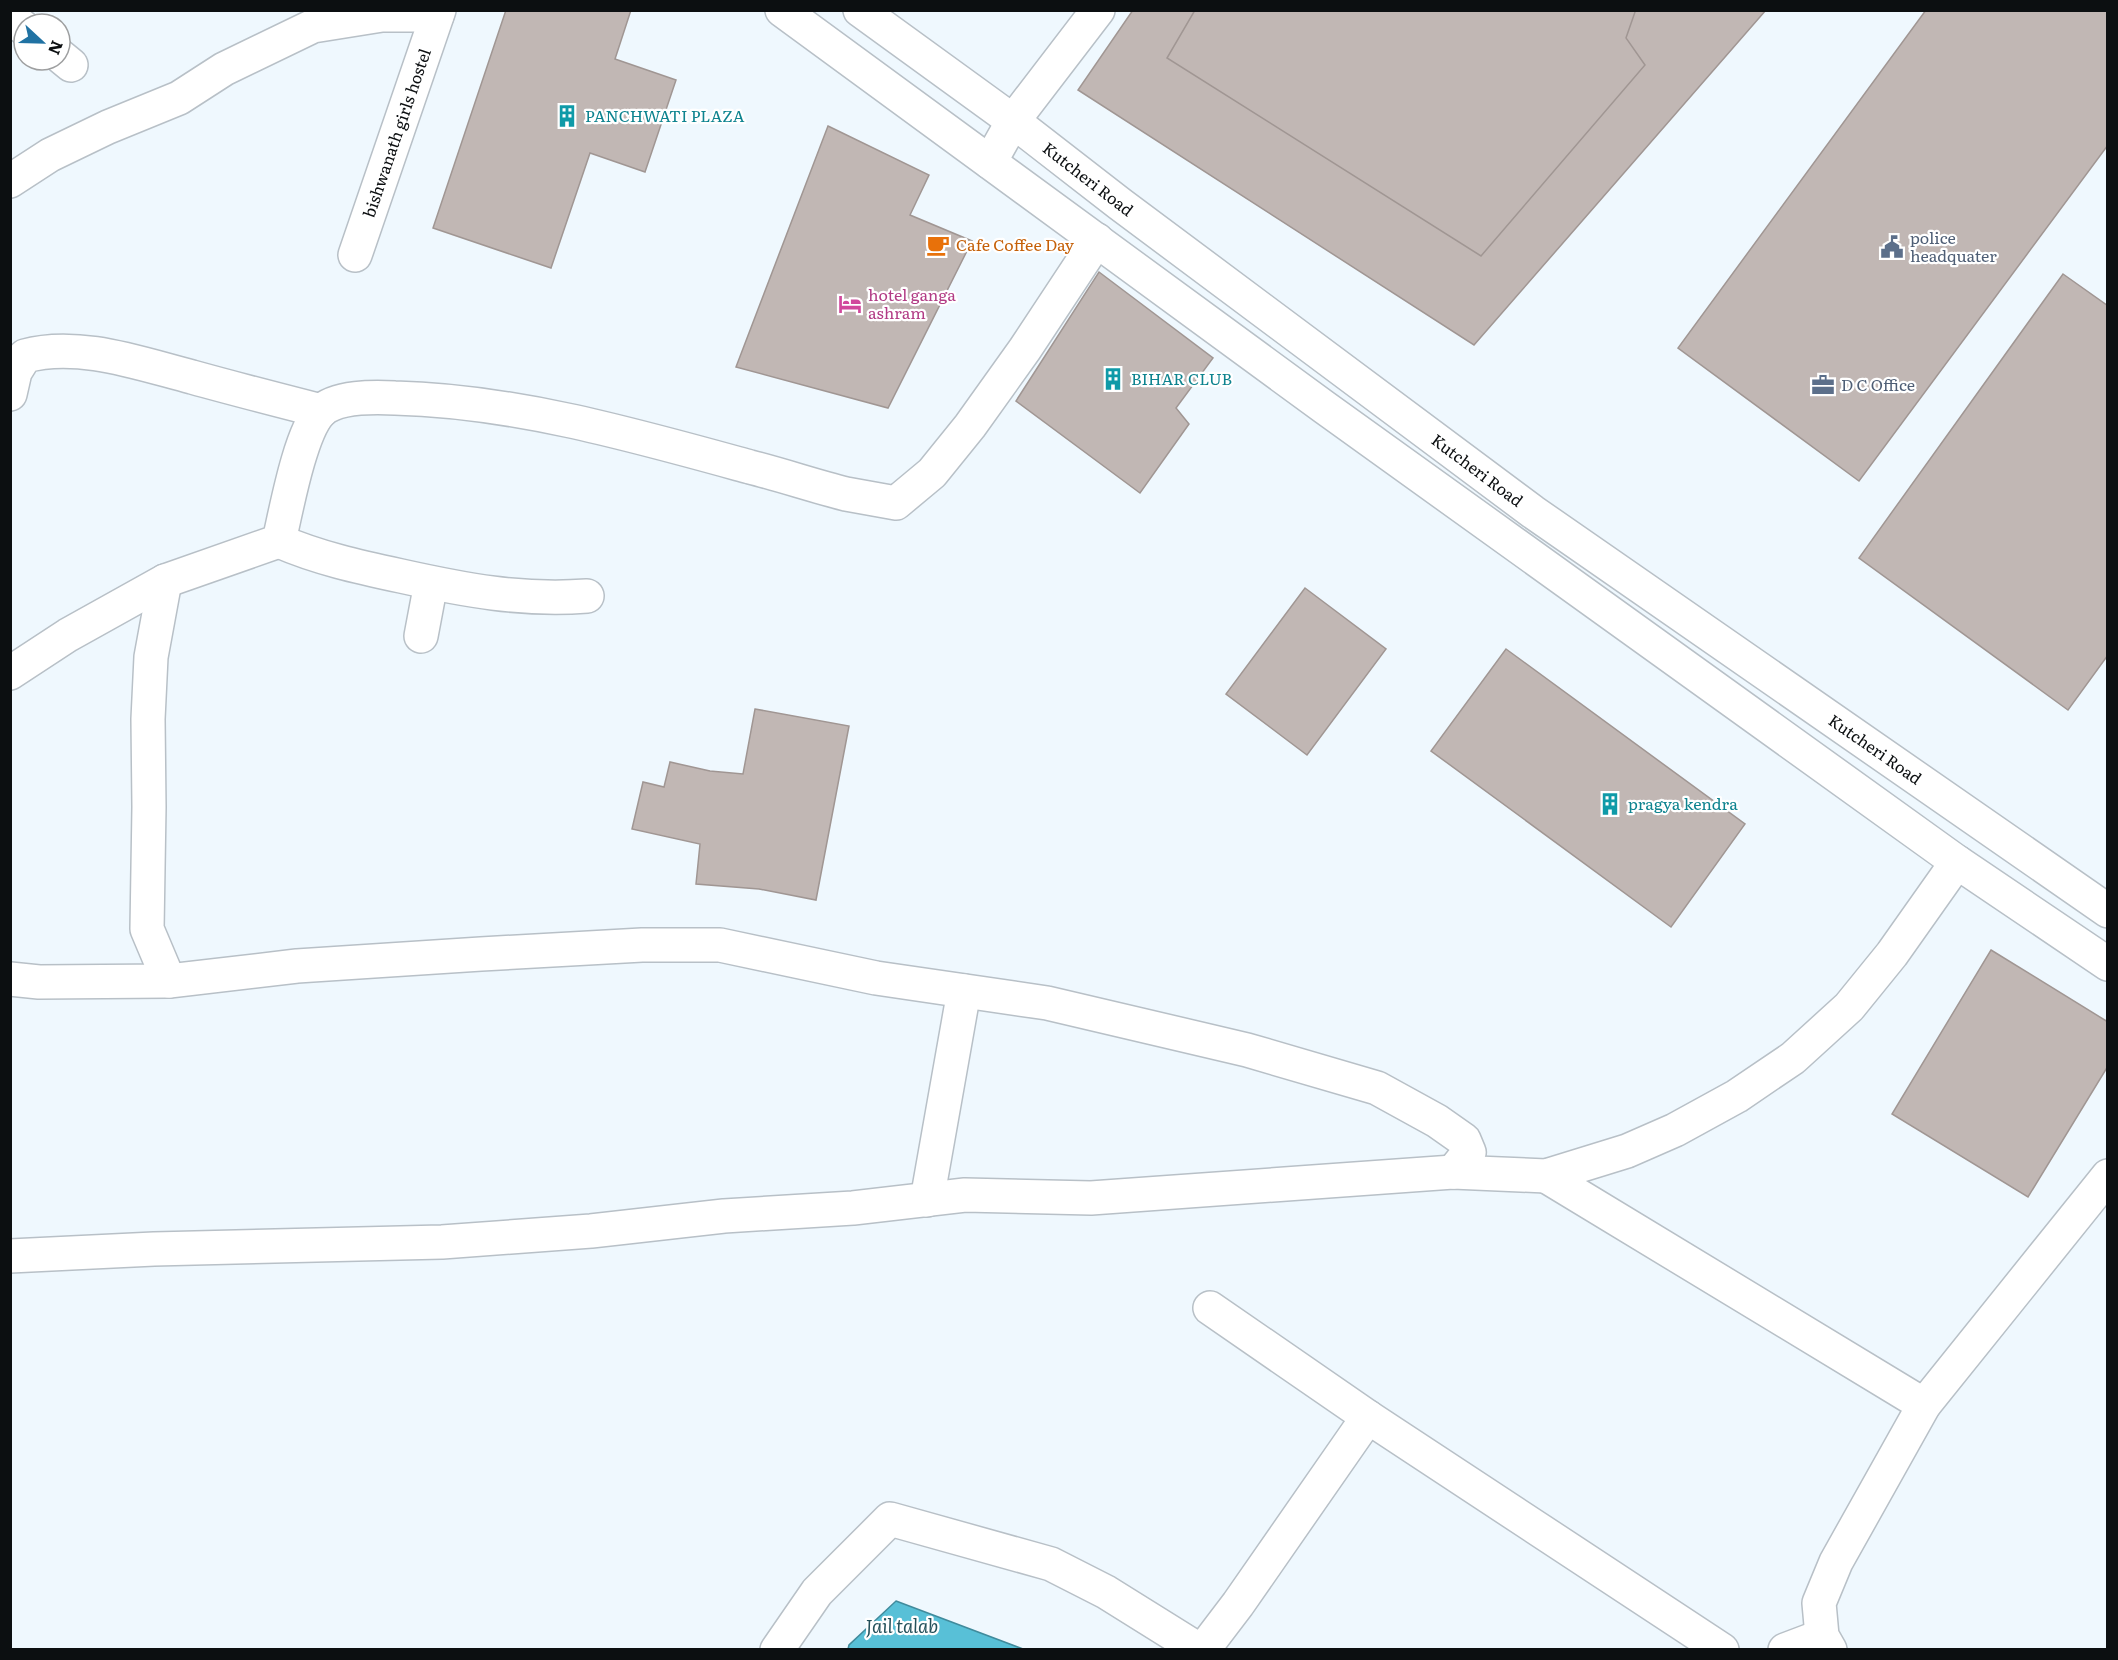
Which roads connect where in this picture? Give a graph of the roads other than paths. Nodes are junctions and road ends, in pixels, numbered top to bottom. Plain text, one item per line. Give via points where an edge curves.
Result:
1 (782, 10) edge
2 (861, 10) edge
3 (1098, 10) edge
4 (438, 13) edge
5 (1013, 121) junction
6 (990, 162) junction
7 (10, 181) edge
8 (1096, 240) junction
9 (355, 255) dead end
10 (10, 394) edge
11 (321, 411) junction
12 (279, 541) junction
13 (165, 581) junction
14 (431, 583) junction
15 (587, 596) dead end
16 (421, 636) dead end
17 (10, 673) edge
18 (1957, 862) junction
19 (2108, 911) edge
20 (2108, 964) edge
21 (10, 979) edge
22 (169, 981) junction
23 (964, 991) junction
24 (1453, 1172) junction
25 (1546, 1176) junction
26 (2108, 1176) edge
27 (927, 1200) junction
28 (10, 1256) edge
29 (1210, 1308) dead end
30 (1924, 1405) junction
31 (1368, 1417) junction
32 (1826, 1643) edge
33 (777, 1650) edge
34 (1201, 1650) edge
35 (1722, 1650) edge
36 (1785, 1650) edge

1 - 6 street
2 - 5 street, Kutcheri Road
3 - 5 street
4 - 7 street via 382,15 313,26 224,69 179,98 50,155
4 - 9 street, bishwanath girls hostel
5 - 6 street
5 - 19 street, Kutcheri Road via 1533,512
6 - 8 street
8 - 11 street via 970,426 932,473 896,503 846,494 551,417 438,399 368,397 335,403
8 - 18 street
10 - 11 street via 15,372 25,356 54,351 108,355
11 - 12 street via 312,424 295,472
12 - 13 street
12 - 14 street via 312,555
13 - 17 street via 68,635
13 - 22 street via 151,657 147,929
14 - 15 street via 521,597
14 - 16 street
18 - 20 street
18 - 25 street via 1849,1007 1793,1058 1737,1096 1676,1130 1627,1151
21 - 22 street
22 - 23 street via 297,966 642,945 720,945 876,978
23 - 24 street via 1047,1003 1247,1050 1377,1089 1464,1140 1469,1152
23 - 27 street
24 - 25 street
24 - 27 street via 1091,1198 965,1195
25 - 30 street
26 - 30 street
27 - 28 street via 442,1242
29 - 31 street
30 - 32 street via 1836,1562 1820,1603
31 - 34 street via 1238,1604
31 - 35 street
32 - 36 street
33 - 34 street via 817,1592 890,1519 1051,1564 1106,1592

